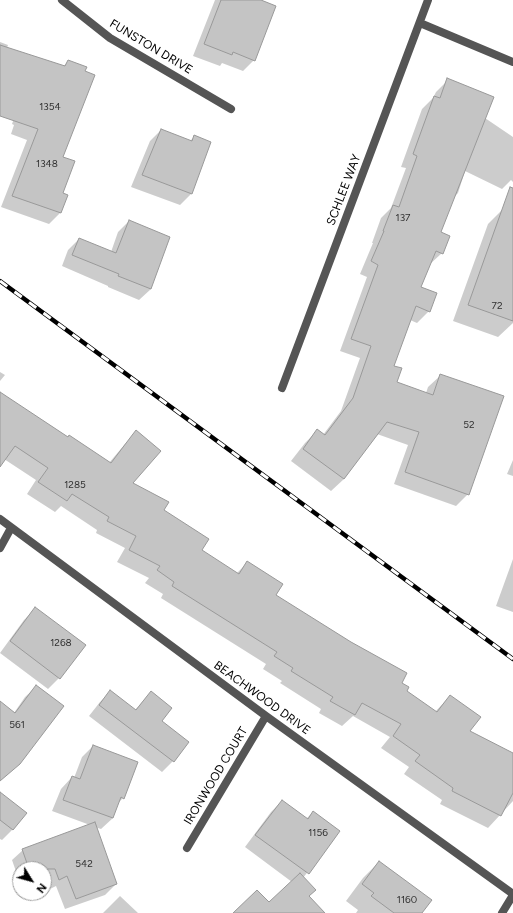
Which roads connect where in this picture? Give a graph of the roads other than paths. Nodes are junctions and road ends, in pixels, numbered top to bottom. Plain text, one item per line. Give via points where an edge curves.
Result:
1 (62, 0) edge
2 (428, 0) edge
3 (420, 23) junction
4 (513, 62) edge
5 (231, 109) dead end
6 (282, 388) dead end
7 (0, 519) edge
8 (11, 528) junction
9 (0, 548) edge
10 (266, 716) junction
11 (187, 848) dead end
12 (513, 894) edge
13 (502, 913) edge

1 - 5 street, FUNSTON DRIVE via 110,38
2 - 3 street, SCHLEE WAY
3 - 4 street
3 - 6 street, SCHLEE WAY
7 - 8 street, BEACHWOOD DRIVE
8 - 9 street
8 - 10 street, BEACHWOOD DRIVE
10 - 11 street, IRONWOOD COURT
10 - 12 street, BEACHWOOD DRIVE
12 - 13 street

